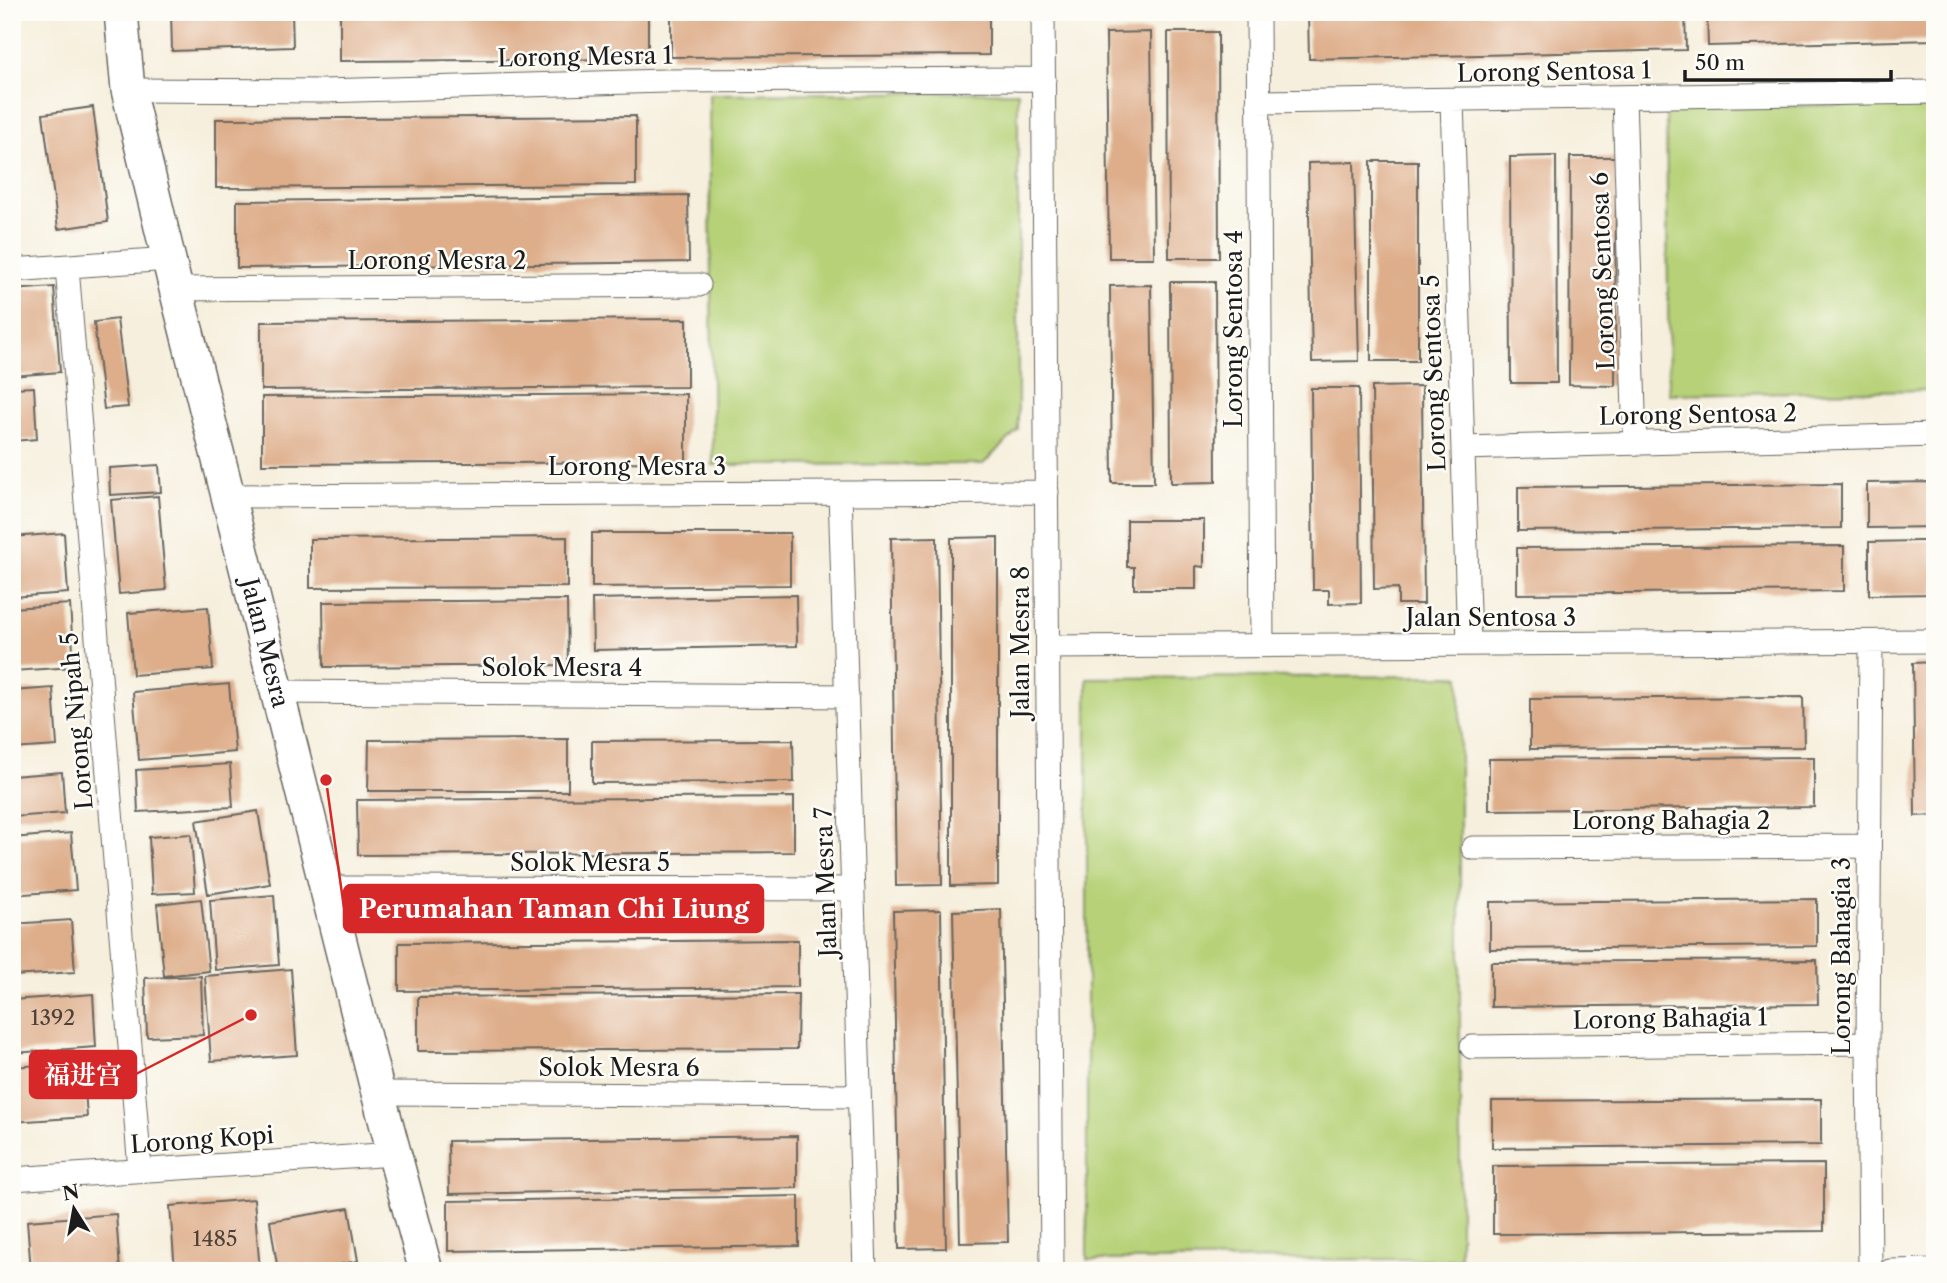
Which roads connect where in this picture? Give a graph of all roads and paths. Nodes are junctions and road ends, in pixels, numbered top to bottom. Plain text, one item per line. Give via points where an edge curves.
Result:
1 (121, 12) edge
2 (1044, 12) edge
3 (1258, 12) edge
4 (1044, 79) junction
5 (128, 90) junction
6 (1935, 92) edge
7 (1624, 97) junction
8 (1452, 100) junction
9 (1258, 102) junction
10 (67, 267) junction
11 (12, 270) edge
12 (172, 274) junction
13 (699, 285) dead end
14 (1935, 435) edge
15 (1635, 443) junction
16 (1463, 448) junction
17 (1046, 492) junction
18 (841, 493) junction
19 (228, 496) junction
20 (1935, 641) edge
21 (1871, 642) junction
22 (1469, 644) junction
23 (1262, 645) junction
24 (1048, 647) junction
25 (277, 692) junction
26 (847, 696) junction
27 (1869, 846) junction
28 (1473, 848) dead end
29 (327, 888) junction
30 (853, 889) junction
31 (1868, 1043) junction
32 (1472, 1046) dead end
33 (378, 1093) junction
34 (859, 1096) junction
35 (394, 1154) junction
36 (140, 1170) junction
37 (12, 1178) edge
38 (1935, 1270) edge
39 (426, 1271) edge
40 (865, 1271) edge
41 (1052, 1271) edge
42 (1870, 1271) edge
43 (1890, 1271) edge

1 - 5 street, Jalan Mesra
2 - 4 street, Jalan Mesra 8
3 - 9 street, Lorong Sentosa 4
4 - 5 street, Lorong Mesra 1
4 - 17 street, Jalan Mesra 8
5 - 12 street, Jalan Mesra
6 - 7 street, Lorong Sentosa 1
7 - 8 street, Lorong Sentosa 1
7 - 15 street, Lorong Sentosa 6
8 - 9 street, Lorong Sentosa 1
8 - 16 street, Lorong Sentosa 5
9 - 23 street, Lorong Sentosa 4
10 - 11 street, Lorong Mesra 2
10 - 12 street, Lorong Mesra 2
10 - 36 street, Lorong Nipah 5
12 - 13 street, Lorong Mesra 2
12 - 19 street, Jalan Mesra
14 - 15 street, Lorong Sentosa 2
15 - 16 street, Lorong Sentosa 2
16 - 22 street, Lorong Sentosa 5
17 - 18 street, Lorong Mesra 3
17 - 24 street, Jalan Mesra 8
18 - 19 street, Lorong Mesra 3
18 - 26 street, Jalan Mesra 7
19 - 25 street, Jalan Mesra
20 - 21 street, Jalan Sentosa 3
21 - 22 street, Jalan Sentosa 3
21 - 27 street, Lorong Bahagia 3
22 - 23 street, Jalan Sentosa 3
23 - 24 street, Jalan Sentosa 3
24 - 41 street, Jalan Mesra 8
25 - 26 street, Solok Mesra 4
25 - 29 street, Jalan Mesra
26 - 30 street, Jalan Mesra 7
27 - 28 street, Lorong Bahagia 2
27 - 31 street, Lorong Bahagia 3
29 - 30 street, Solok Mesra 5
29 - 33 street, Jalan Mesra
30 - 34 street, Jalan Mesra 7
31 - 32 street, Lorong Bahagia 1
31 - 42 street, Lorong Bahagia 3
33 - 34 street, Solok Mesra 6
33 - 35 street, Jalan Mesra
34 - 40 street, Jalan Mesra 7
35 - 36 street, Lorong Kopi
35 - 39 street, Jalan Mesra
36 - 37 street, Lorong Kopi
38 - 43 street

